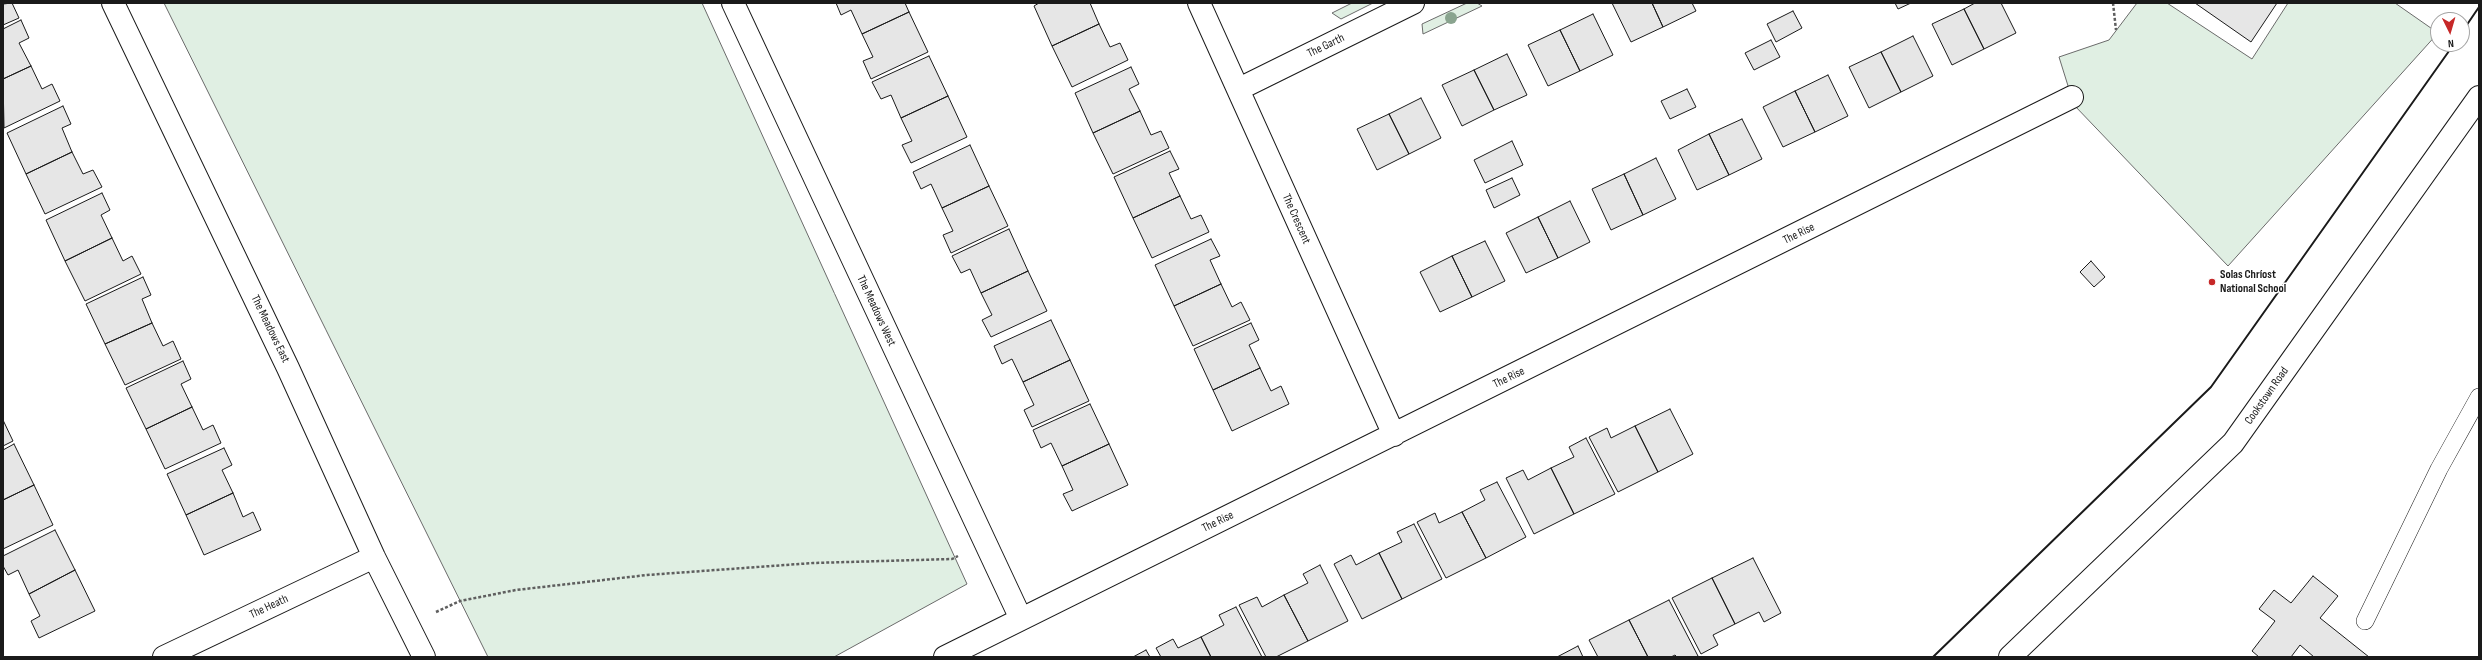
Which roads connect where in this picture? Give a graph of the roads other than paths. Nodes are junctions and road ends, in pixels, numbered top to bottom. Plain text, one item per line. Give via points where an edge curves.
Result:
1 (113, 3) edge
2 (733, 3) edge
3 (1199, 3) edge
4 (1413, 3) edge
5 (1239, 89) junction
6 (2072, 97) dead end
7 (2479, 97) edge
8 (2479, 397) edge
9 (1394, 435) junction
10 (374, 557) junction
11 (1021, 619) junction
12 (2365, 621) dead end
13 (164, 657) edge
14 (424, 657) edge
15 (945, 657) edge
16 (2010, 657) edge

1 - 10 street, The Meadows East via 288,368
2 - 11 street, The Meadows West
3 - 5 street, The Crescent
4 - 5 street, The Garth
5 - 9 street, The Crescent
6 - 9 street, The Rise
7 - 16 street, Cookstown Road via 2233,443
8 - 12 lane via 2439,469
9 - 11 street, The Rise
10 - 13 street, The Heath
10 - 14 street, The Meadows East
11 - 15 street, The Rise

